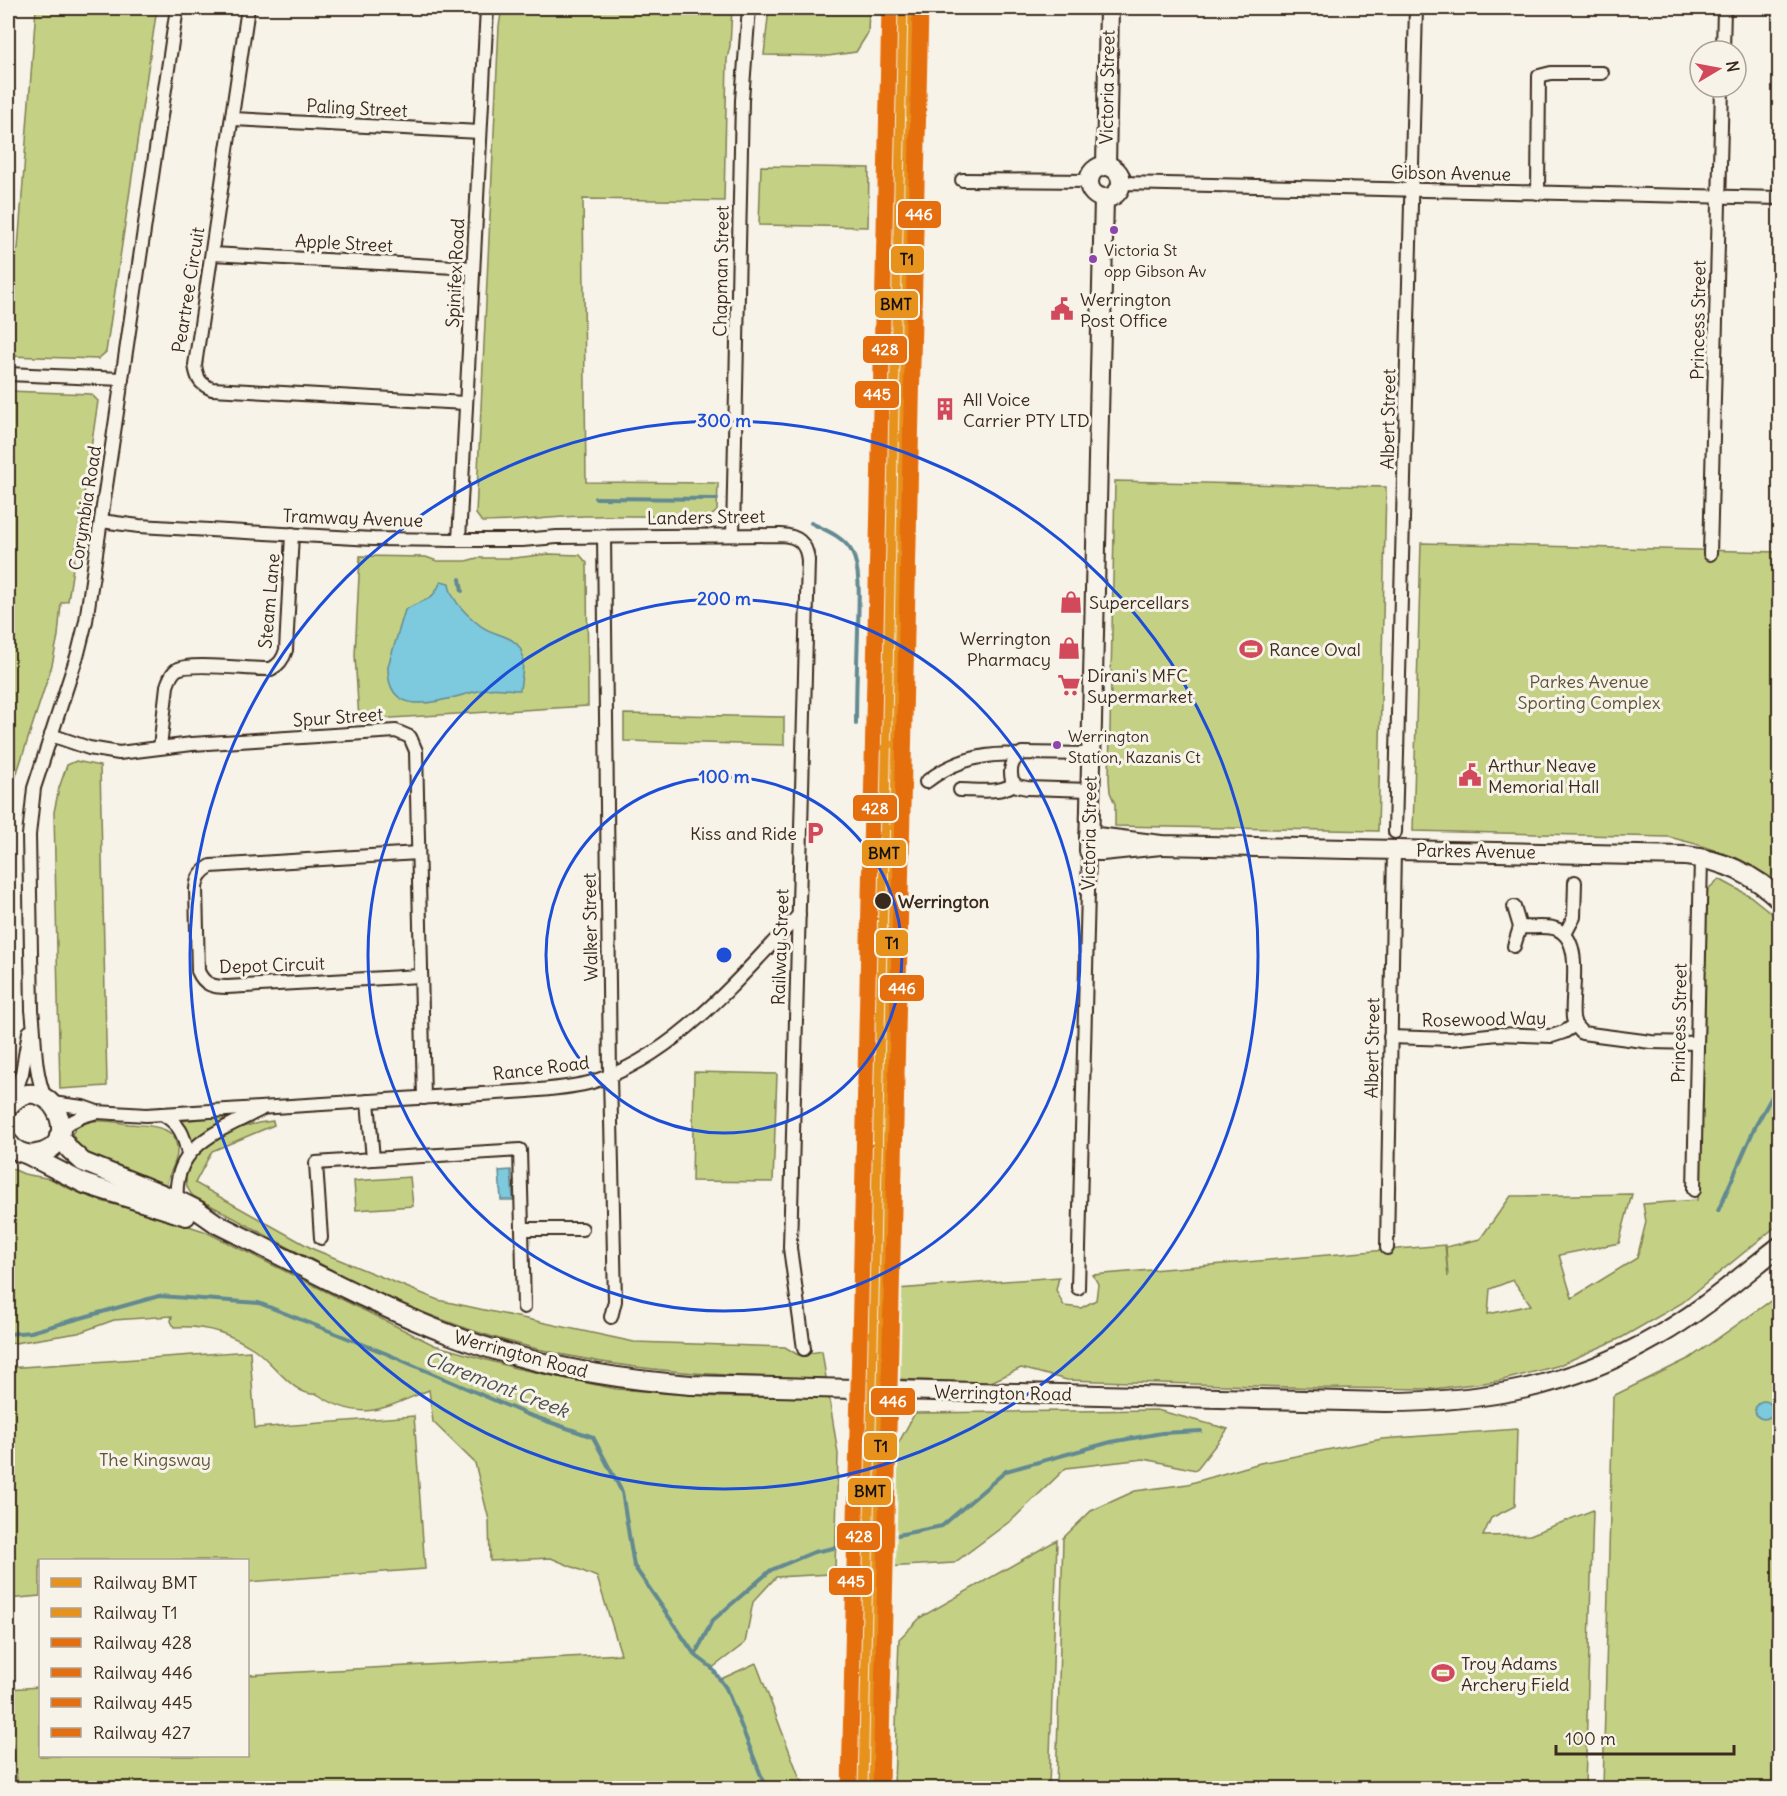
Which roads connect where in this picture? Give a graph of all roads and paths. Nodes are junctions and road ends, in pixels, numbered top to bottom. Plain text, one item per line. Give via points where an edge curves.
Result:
1 (177, 8) edge
2 (248, 8) edge
3 (487, 8) edge
4 (749, 8) edge
5 (1109, 8) edge
6 (1416, 8) edge
7 (1724, 8) edge
8 (1723, 39) edge
9 (1602, 73) dead end
10 (1722, 99) edge
11 (233, 119) junction
12 (480, 132) junction
13 (1106, 166) junction
14 (962, 180) dead end
15 (1089, 181) junction
16 (1121, 183) junction
17 (1411, 190) junction
18 (1538, 193) junction
19 (1719, 197) junction
20 (1104, 198) junction
21 (1779, 198) edge
22 (212, 254) junction
23 (473, 268) junction
24 (8, 374) edge
25 (122, 379) junction
26 (465, 403) junction
27 (101, 521) junction
28 (292, 534) junction
29 (733, 535) junction
30 (604, 536) junction
31 (459, 540) junction
32 (804, 545) joint
33 (1710, 554) dead end
34 (51, 735) junction
35 (160, 747) junction
36 (1091, 754) junction
37 (1019, 756) junction
38 (926, 782) dead end
39 (1014, 784) junction
40 (960, 790) dead end
41 (1090, 790) junction
42 (1395, 841) junction
43 (1089, 843) junction
44 (418, 853) junction
45 (1701, 858) junction
46 (1575, 882) dead end
47 (1779, 900) edge
48 (1514, 907) dead end
49 (799, 915) junction
50 (1520, 927) junction
51 (1565, 934) junction
52 (1514, 946) dead end
53 (420, 976) junction
54 (32, 1010) junction
55 (1575, 1025) junction
56 (1390, 1036) junction
57 (1697, 1043) junction
58 (610, 1075) junction
59 (424, 1098) junction
60 (49, 1101) junction
61 (368, 1101) junction
62 (10, 1105) edge
63 (264, 1108) junction
64 (97, 1112) junction
65 (162, 1114) junction
66 (60, 1132) junction
67 (16, 1150) edge
68 (188, 1154) junction
69 (373, 1159) junction
70 (1694, 1190) dead end
71 (177, 1200) junction
72 (217, 1224) junction
73 (522, 1229) junction
74 (582, 1229) dead end
75 (321, 1238) dead end
76 (1779, 1246) edge
77 (1387, 1248) dead end
78 (1078, 1288) dead end
79 (524, 1307) dead end
80 (611, 1317) dead end
81 (804, 1349) dead end

1 - 25 street, Corymbia Road
2 - 11 street, Peartree Circuit
3 - 12 street, Spinifex Road
4 - 29 street, Chapman Street via 742,100
5 - 13 main road, Victoria Street
6 - 17 street, Albert Street
7 - 8 street
9 - 18 street via 1539,76
10 - 19 street, Princess Street
11 - 12 street, Paling Street
11 - 22 street, Peartree Circuit
12 - 23 street, Spinifex Road
13 - 15 main road via 1096,169
13 - 16 main road via 1118,173
14 - 15 street
15 - 20 main road via 1095,195
16 - 17 street, Gibson Avenue
16 - 20 main road via 1117,193
17 - 18 street, Gibson Avenue
17 - 42 street, Albert Street
18 - 19 street, Gibson Avenue
19 - 21 street, Gibson Avenue
19 - 33 street, Princess Street
20 - 36 main road, Victoria Street
22 - 23 street, Apple Street
22 - 26 street, Peartree Circuit via 195,365 202,385 222,390
23 - 26 street, Spinifex Road
24 - 25 street
25 - 27 street, Corymbia Road
26 - 31 street, Spinifex Road
27 - 28 street, Tramway Avenue
27 - 34 street, Corymbia Road via 82,637
28 - 31 street, Tramway Avenue
28 - 35 street, Steam Lane via 284,657 271,669 192,666 176,670 167,686
29 - 30 street, Landers Street
29 - 32 street, Landers Street via 788,535
30 - 31 street, Tramway Avenue
30 - 58 street, Walker Street
32 - 49 street, Railway Street via 808,560
34 - 35 street, Spur Street via 119,753
34 - 54 street, Corymbia Road via 30,810
35 - 44 street, Spur Street via 404,733 414,741 416,751
36 - 37 street
36 - 41 main road, Victoria Street
37 - 38 street via 976,756 953,764
37 - 39 street via 1011,768
39 - 40 street via 996,790
39 - 41 street
41 - 43 main road, Victoria Street
42 - 43 main road, Parkes Avenue
42 - 45 main road, Parkes Avenue
42 - 56 street, Albert Street
43 - 78 street, Victoria Street
44 - 53 street, Spur Street
44 - 53 street, Depot Circuit via 211,866 202,871 196,889 198,971 208,984 227,987
45 - 47 main road, Parkes Avenue via 1746,874
45 - 57 street, Princess Street
46 - 51 street via 1574,917
48 - 50 street
49 - 58 street, Rance Road via 685,1029 650,1054
49 - 81 street, Railway Street via 790,1248
50 - 51 street via 1552,928
50 - 52 street
51 - 55 street via 1573,949
53 - 59 street, Spur Street
54 - 60 street, Corymbia Road via 35,1064
54 - 62 street, Corymbia Road via 25,1058
55 - 56 street, Rosewood Way via 1548,1036
55 - 57 street via 1590,1035
56 - 77 street, Albert Street
57 - 70 street, Princess Street
58 - 59 street, Rance Road via 548,1089
58 - 80 street, Walker Street via 615,1301
59 - 61 street, Rance Road
60 - 62 main road via 30,1095
60 - 64 street, Rance Road
60 - 66 main road via 61,1118
61 - 63 street, Rance Road
61 - 69 street
63 - 65 street, Rance Road
63 - 68 street, Rance Road via 214,1133
64 - 65 street, Rance Road
64 - 66 street, Rance Road via 83,1116
65 - 68 street via 180,1129
66 - 67 main road via 47,1151 38,1154
66 - 71 main road, Werrington Road via 70,1150 83,1162
67 - 72 main road, Werrington Road via 85,1184
68 - 71 street, Rance Road via 176,1179
69 - 73 street via 520,1150
69 - 75 street via 316,1163
71 - 72 main road, Werrington Road
72 - 76 main road, Werrington Road via 469,1342 583,1372 656,1383 724,1387 1385,1402 1473,1399 1564,1378 1634,1349 1684,1319
73 - 74 street
73 - 79 street

